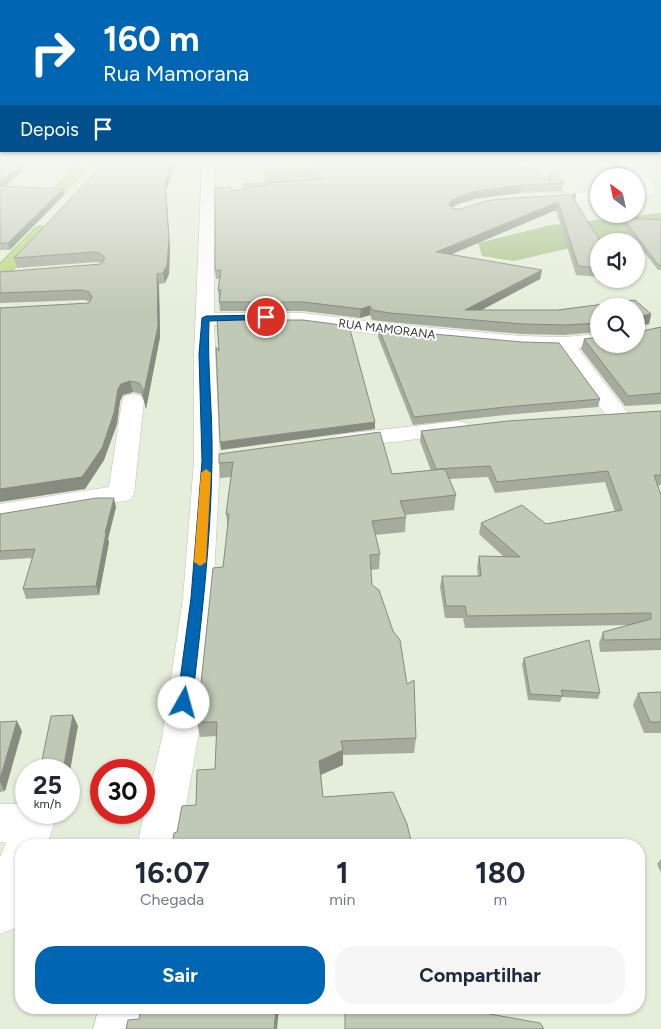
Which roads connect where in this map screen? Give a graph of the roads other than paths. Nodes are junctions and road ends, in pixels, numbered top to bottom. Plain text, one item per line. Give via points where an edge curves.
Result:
1 (40, 212) edge
2 (207, 212) edge
3 (27, 223) edge
4 (48, 223) edge
5 (0, 274) edge
6 (18, 274) edge
7 (206, 318) junction
8 (590, 341) edge
9 (564, 343) junction
10 (133, 401) dead end
11 (644, 413) edge
12 (618, 416) junction
13 (588, 417) edge
14 (478, 426) edge
15 (323, 444) edge
16 (0, 513) edge
17 (159, 839) edge
18 (15, 856) edge
19 (0, 912) edge
20 (122, 1014) edge
21 (118, 1029) edge

1 - 3 main road
2 - 7 street
4 - 5 main road
5 - 6 street
7 - 9 street, RUA MAMORANA via 303,319 474,338
7 - 17 street via 204,354 216,460 181,728
8 - 9 street, RUA MAMORANA
9 - 12 street
10 - 16 street via 121,494
11 - 12 street
12 - 13 street
14 - 15 street
18 - 19 street
20 - 21 street

